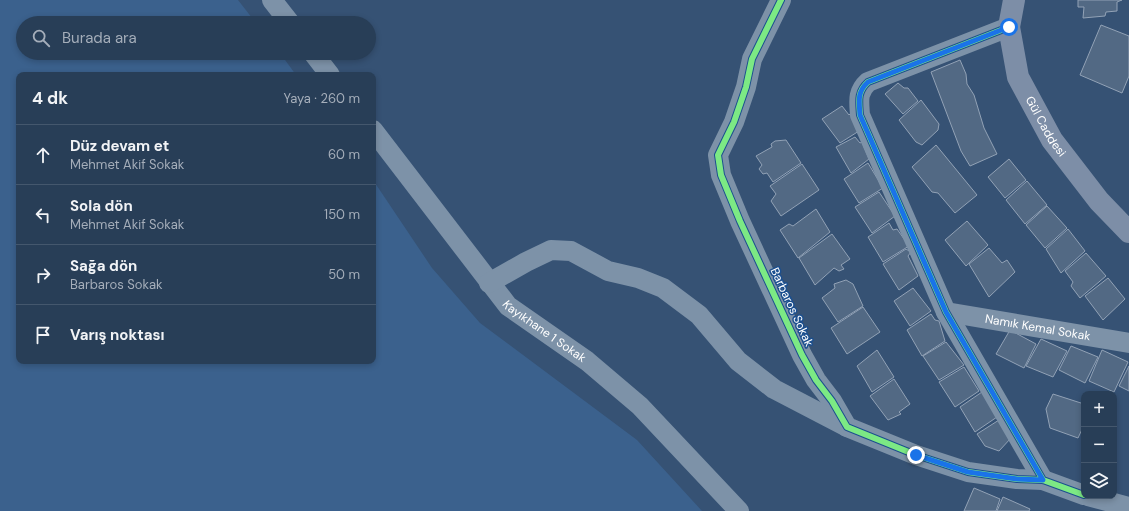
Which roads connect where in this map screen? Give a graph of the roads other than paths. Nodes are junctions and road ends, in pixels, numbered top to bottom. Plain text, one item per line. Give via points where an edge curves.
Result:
1 (272, 0) edge
2 (781, 0) edge
3 (1014, 0) edge
4 (285, 16) edge
5 (1009, 27) junction
6 (318, 60) edge
7 (328, 72) edge
8 (376, 134) edge
9 (1129, 232) edge
10 (489, 283) junction
11 (946, 312) junction
12 (1129, 343) edge
13 (847, 428) junction
14 (1043, 480) junction
15 (1081, 494) edge
16 (1099, 499) edge
17 (1129, 507) edge
18 (739, 511) edge

1 - 4 street
2 - 13 street, Barbaros Sokak via 752,59 734,122 718,155 720,175 802,355
3 - 5 main road, Gül Caddesi
5 - 9 main road, Gül Caddesi via 1018,77 1052,140 1099,201
5 - 11 street via 868,82 862,88 859,100 860,115
6 - 7 street
8 - 10 street, Kayıkhane 1 Sokak
10 - 13 street via 551,250 571,251 608,271 638,278 663,288 699,316 738,360 774,389
10 - 18 street, Kayıkhane 1 Sokak via 508,306 587,361 640,406
11 - 12 street, Namık Kemal Sokak
11 - 14 street
13 - 14 street via 968,472
14 - 15 street
16 - 17 street

